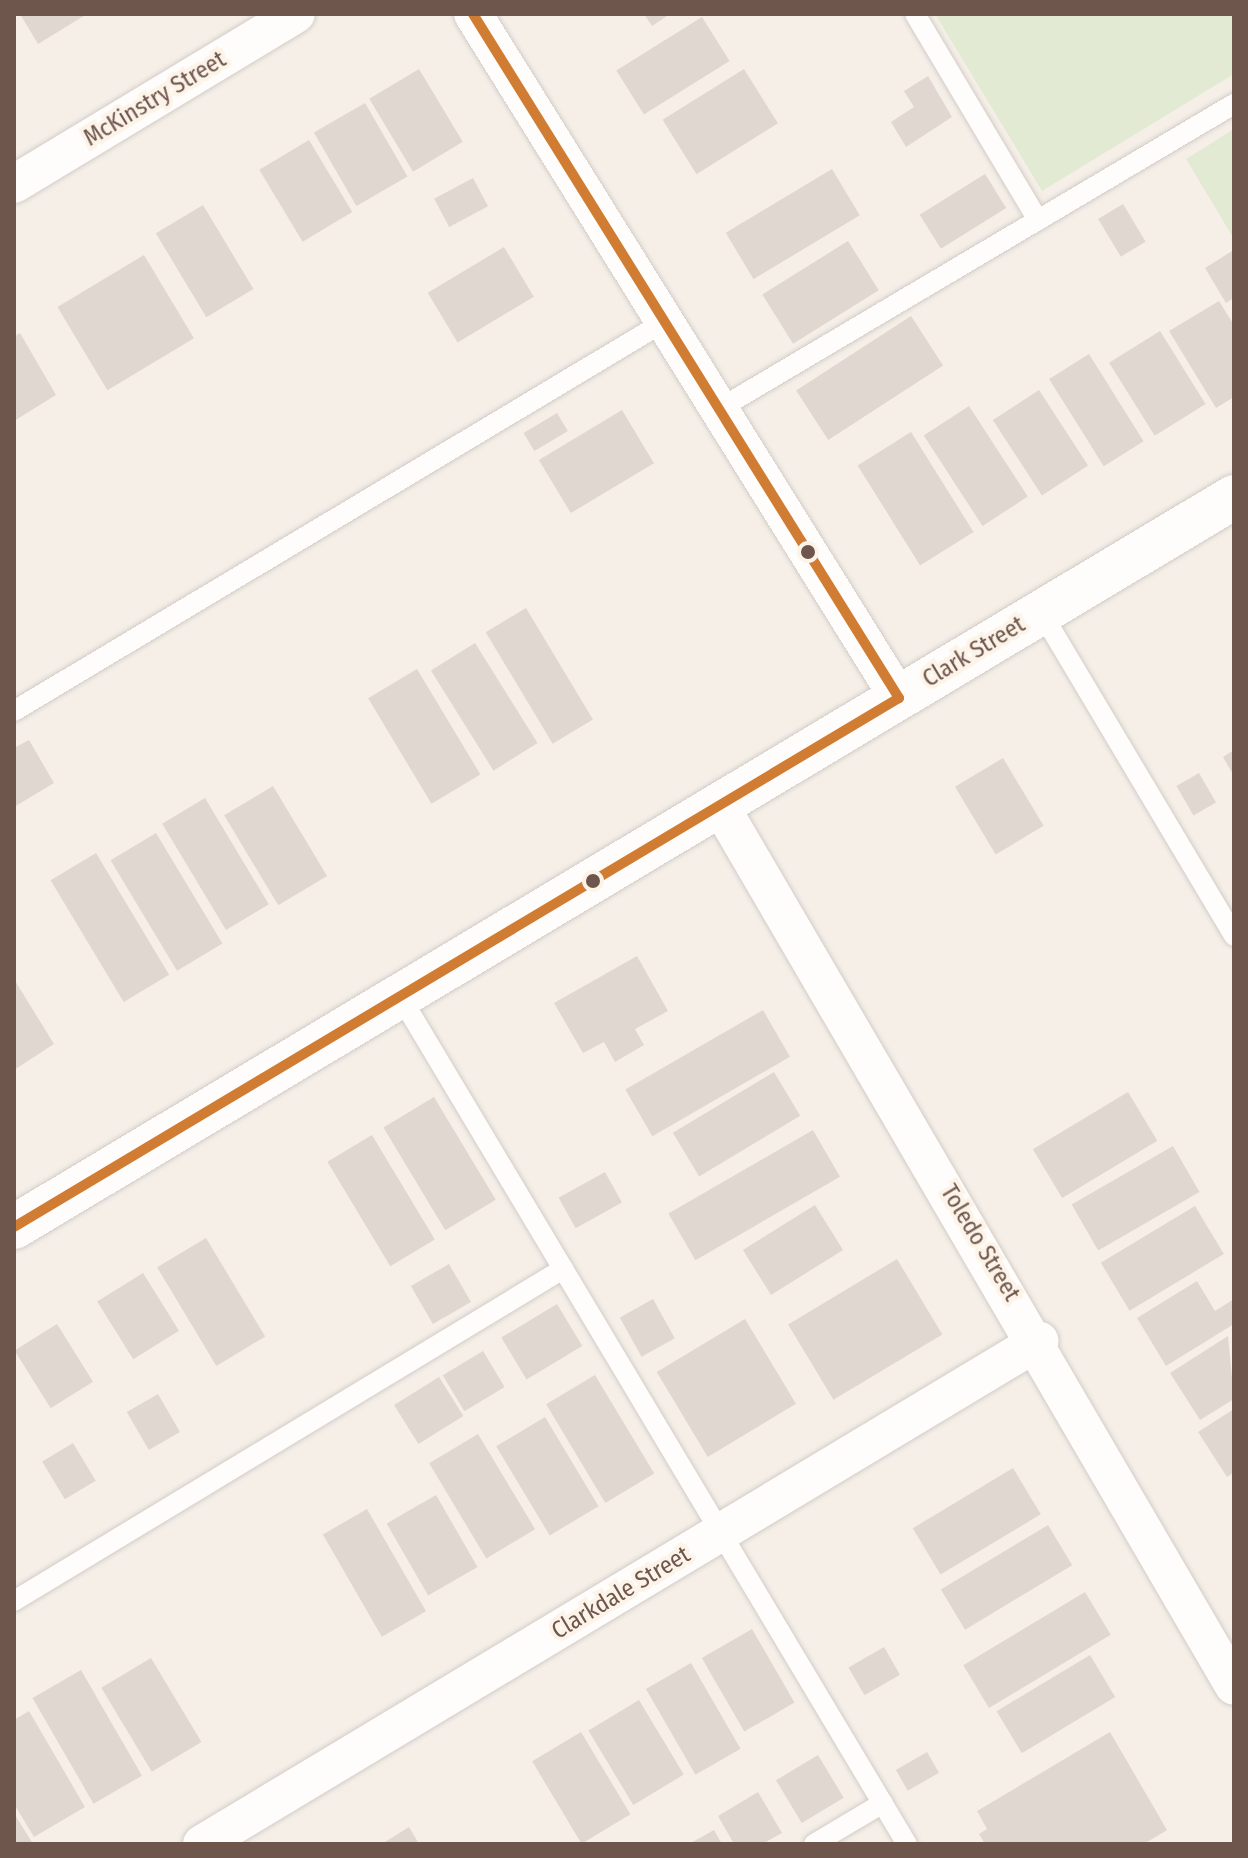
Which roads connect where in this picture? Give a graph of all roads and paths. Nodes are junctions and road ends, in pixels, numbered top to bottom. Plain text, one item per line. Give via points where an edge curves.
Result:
1 (296, 14) edge
2 (473, 14) edge
3 (915, 14) edge
4 (1234, 104) edge
5 (14, 184) edge
6 (1038, 220) junction
7 (664, 322) junction
8 (719, 409) junction
9 (1234, 497) edge
10 (1041, 612) junction
11 (899, 698) junction
12 (14, 711) edge
13 (719, 804) junction
14 (1234, 936) edge
15 (400, 996) junction
16 (14, 1227) edge
17 (563, 1269) junction
18 (1039, 1341) junction
19 (721, 1533) junction
20 (14, 1601) edge
21 (1234, 1686) edge
22 (883, 1803) junction
23 (202, 1844) edge
24 (814, 1844) edge
25 (907, 1844) edge

1 - 5 street, McKinstry Street
2 - 7 street
3 - 6 lane
4 - 6 lane
6 - 8 lane
7 - 8 street
7 - 12 lane
8 - 11 street
9 - 10 street, Clark Street
10 - 11 street, Clark Street
10 - 14 lane
11 - 13 street, Clark Street
13 - 15 street, Clark Street
13 - 18 street, Toledo Street
15 - 16 street, Clark Street
15 - 17 lane
17 - 19 lane
17 - 20 lane
18 - 19 street, Clarkdale Street
18 - 21 street, Toledo Street
19 - 22 lane
19 - 23 street, Clarkdale Street
22 - 24 lane
22 - 25 lane

